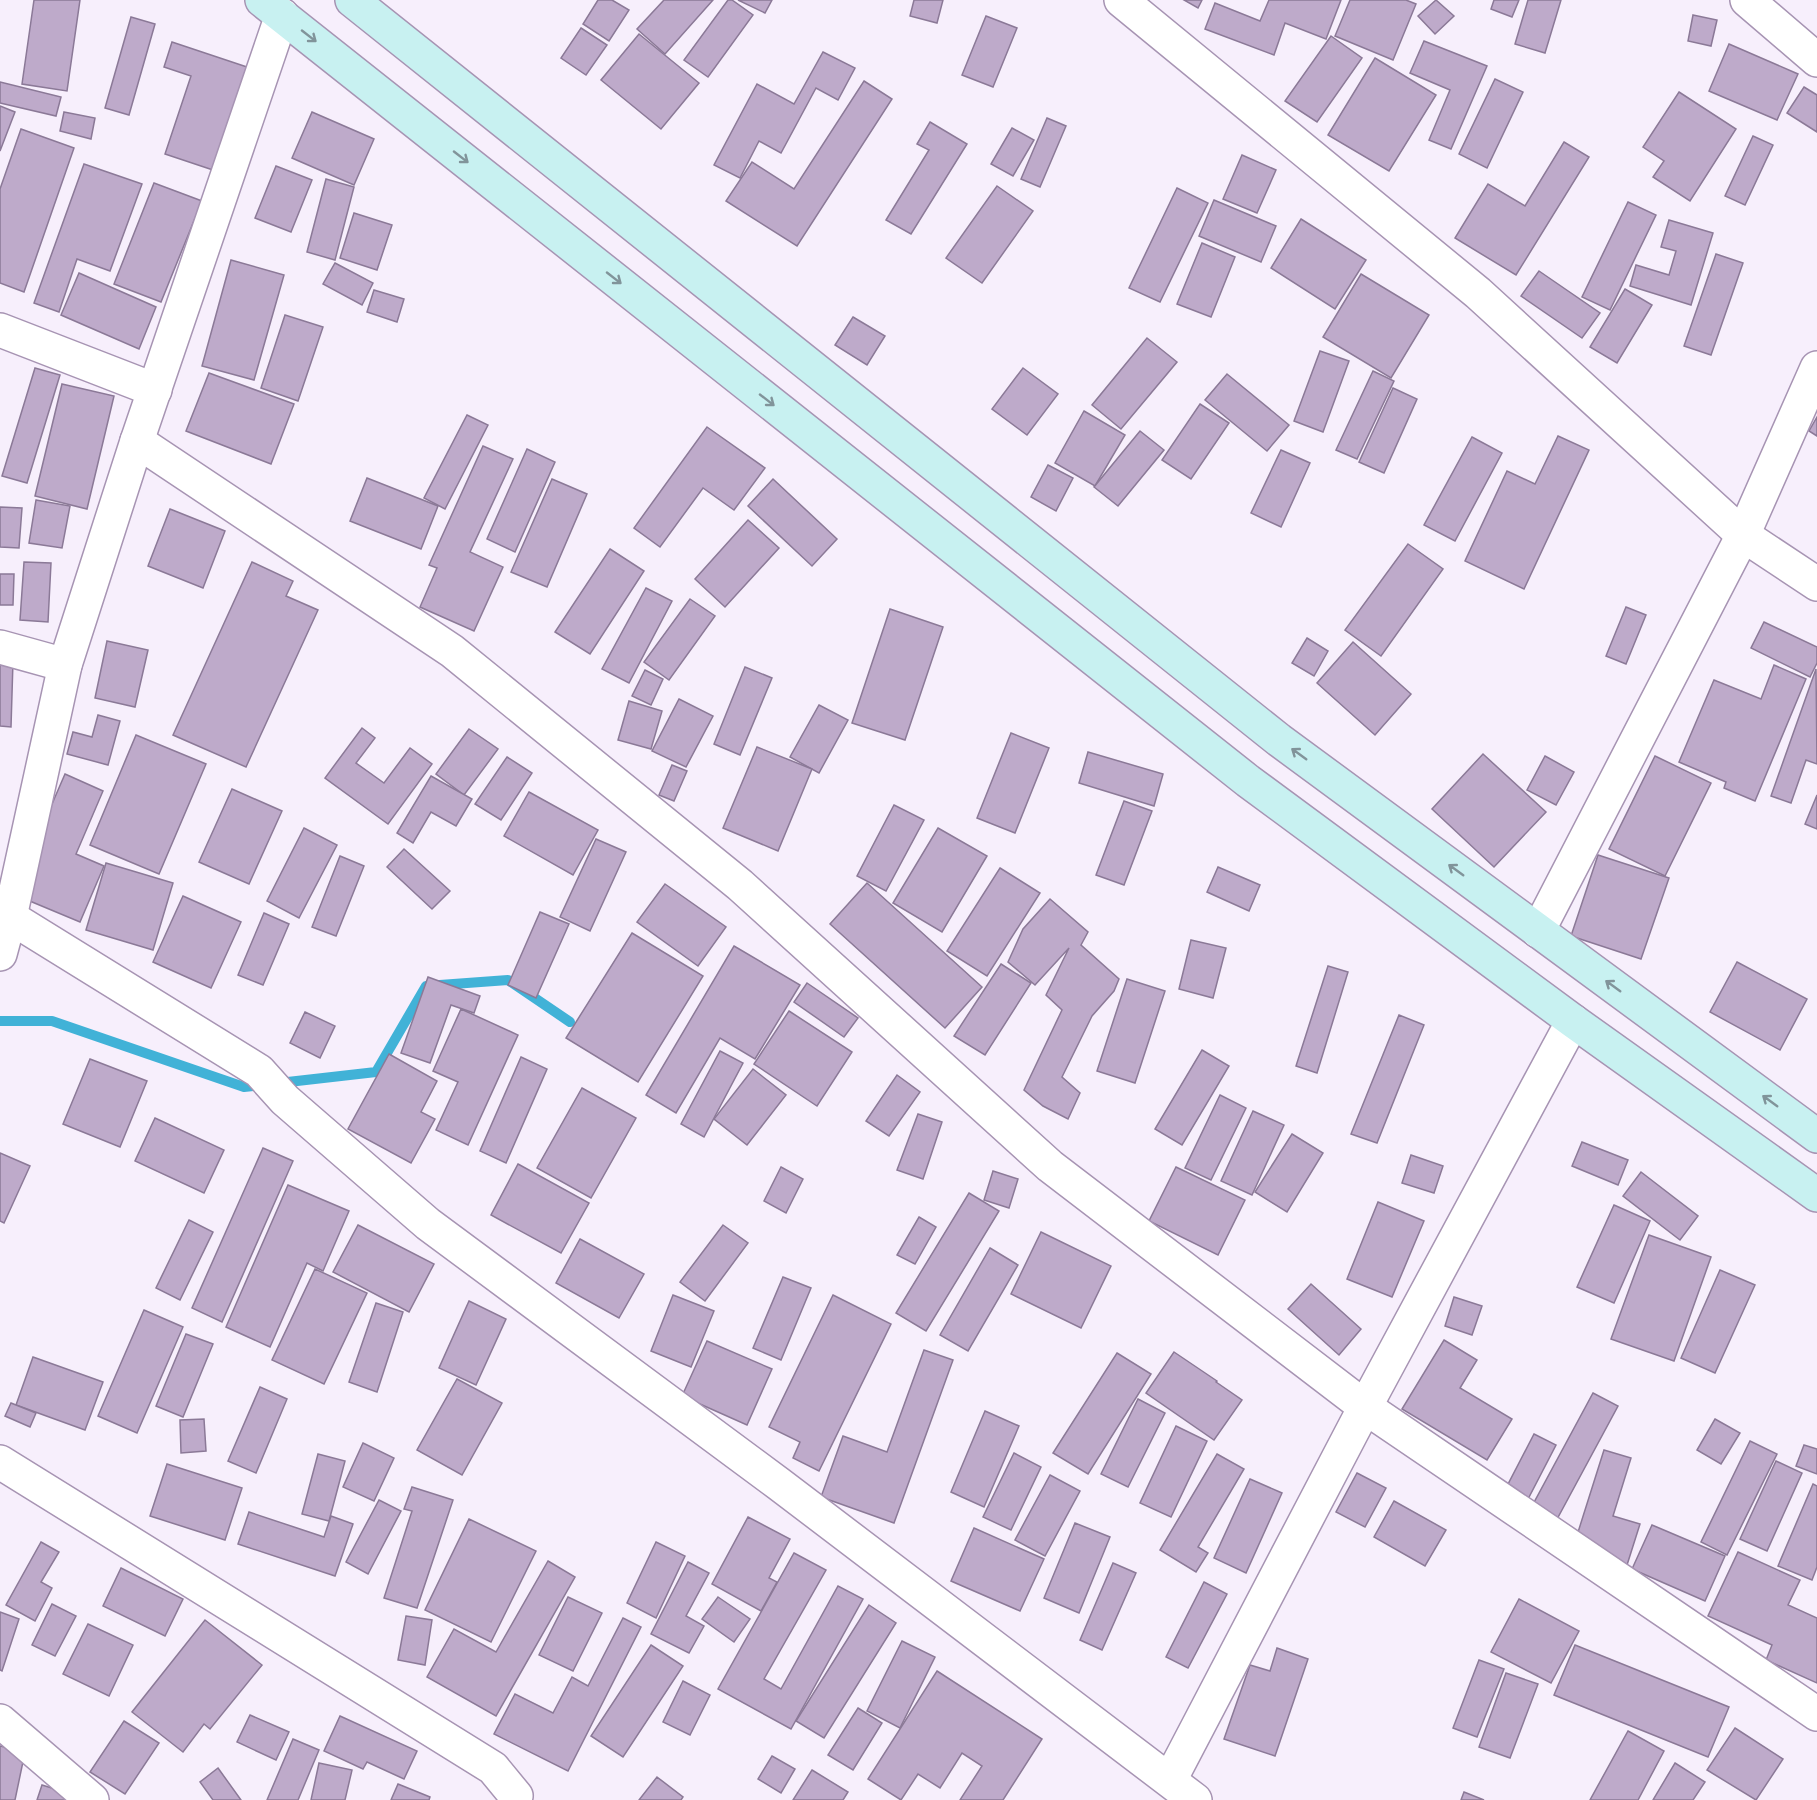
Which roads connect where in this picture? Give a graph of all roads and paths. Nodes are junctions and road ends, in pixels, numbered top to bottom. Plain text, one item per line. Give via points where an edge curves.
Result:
1 (352, 0) edge
2 (1121, 0) edge
3 (1747, 0) edge
4 (272, 7) edge
5 (1817, 60) edge
6 (0, 330) edge
7 (1817, 368) edge
8 (155, 390) junction
9 (137, 441) junction
10 (1743, 535) junction
11 (1817, 584) edge
12 (0, 647) edge
13 (65, 665) junction
14 (10, 917) junction
15 (1538, 931) junction
16 (0, 954) edge
17 (1573, 1021) junction
18 (1817, 1136) edge
19 (1817, 1195) edge
20 (1365, 1407) junction
21 (0, 1462) edge
22 (1817, 1714) edge
23 (0, 1721) edge
24 (1182, 1790) edge
25 (517, 1799) edge
26 (92, 1800) edge

15 -> 1 main road via 1279,740
2 - 10 street via 1478,293
3 - 5 street
4 - 8 street
4 -> 17 main road via 1248,781
6 - 8 street
7 - 10 street
8 - 9 street
9 - 13 street
9 - 20 street via 452,651 740,885 1050,1166
10 - 11 street
10 - 15 street
12 - 13 street
13 - 14 street
14 - 16 street
14 - 24 street via 259,1071 285,1100 428,1224
18 -> 15 main road
17 - 19 main road
17 - 20 street
20 - 22 street
20 - 24 street
21 - 25 street via 493,1768
23 - 26 street

